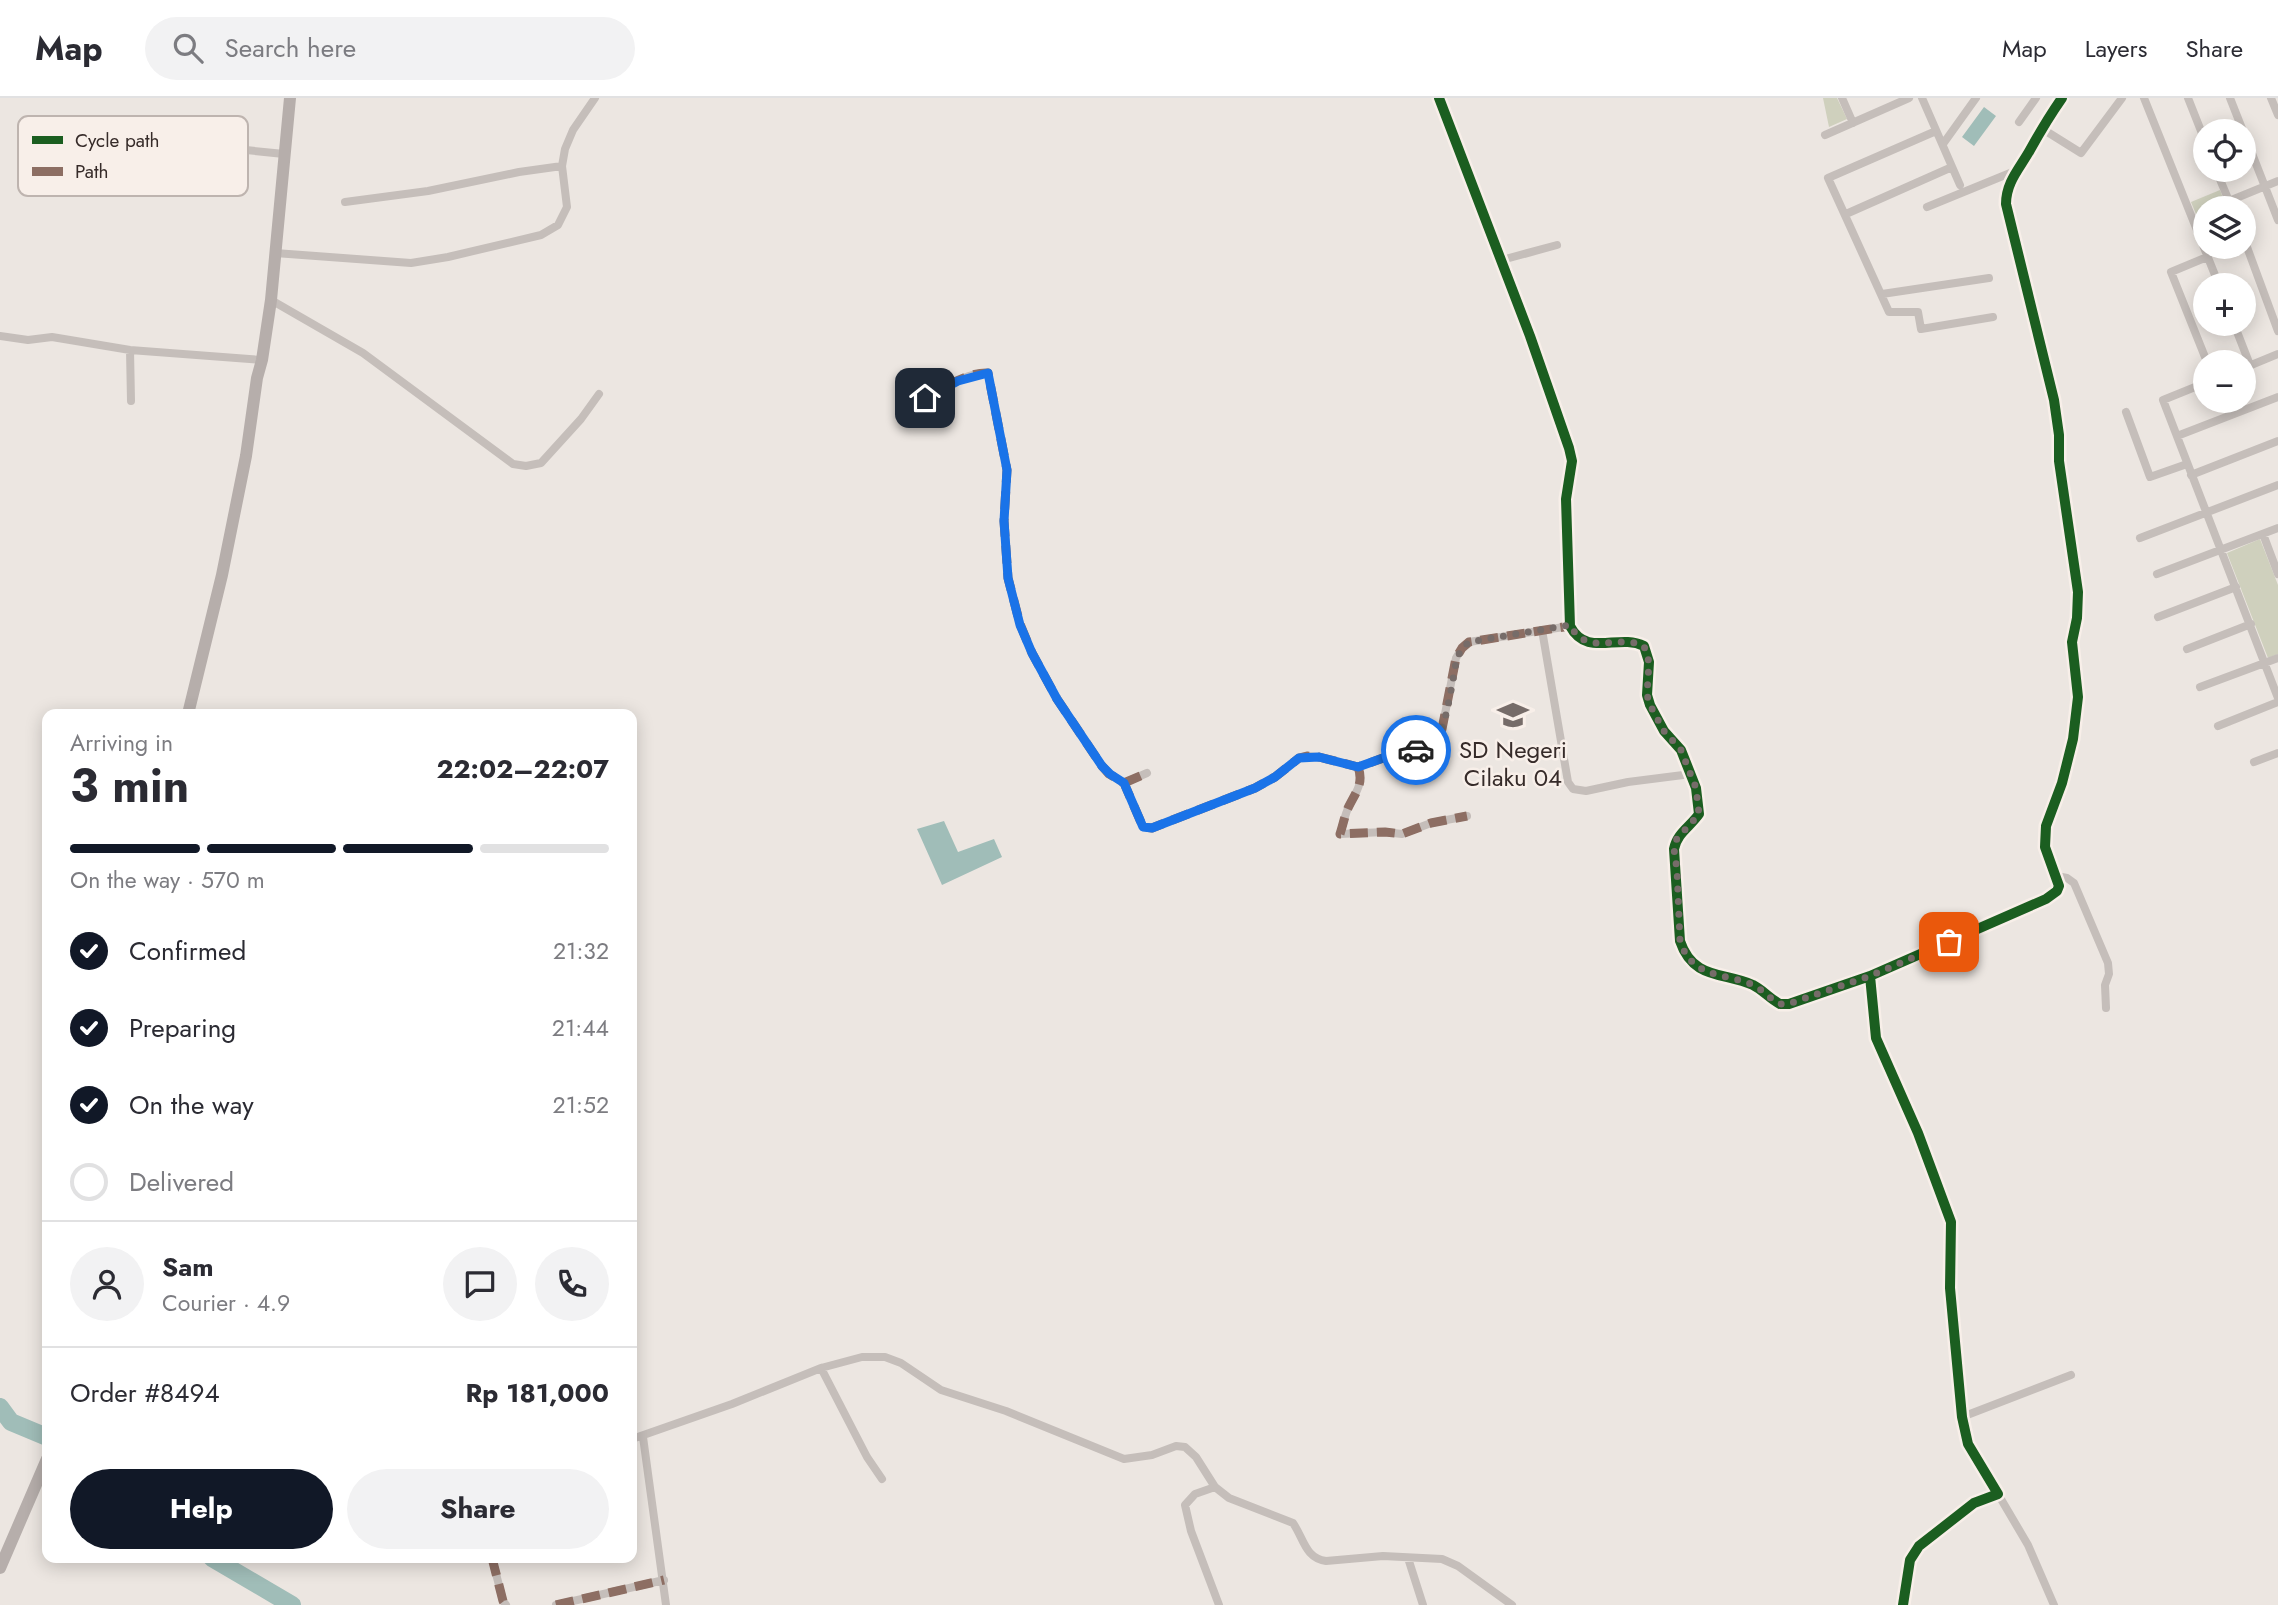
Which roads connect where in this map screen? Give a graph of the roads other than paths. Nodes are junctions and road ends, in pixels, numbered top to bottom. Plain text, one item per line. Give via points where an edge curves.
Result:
1 (290, 98) edge
2 (595, 98) edge
3 (1439, 98) edge
4 (1842, 98) edge
5 (1909, 98) edge
6 (1922, 98) edge
7 (1976, 98) edge
8 (2036, 98) edge
9 (2062, 98) edge
10 (2122, 98) edge
11 (2144, 98) edge
12 (2188, 98) edge
13 (2230, 98) edge
14 (2271, 98) edge
15 (2278, 116) edge
16 (2196, 119) edge
17 (2238, 119) edge
18 (2019, 122) dead end
19 (1853, 123) junction
20 (2041, 128) junction
21 (1936, 131) junction
22 (1825, 135) dead end
23 (1943, 144) junction
24 (248, 150) edge
25 (284, 154) junction
26 (2256, 164) edge
27 (562, 166) junction
28 (1952, 167) junction
29 (2015, 171) junction
30 (2278, 181) edge
31 (1960, 185) dead end
32 (2265, 186) junction
33 (2246, 196) edge
34 (345, 202) dead end
35 (1927, 207) dead end
36 (1846, 214) junction
37 (2278, 220) edge
38 (2193, 222) edge
39 (1557, 245) dead end
40 (275, 253) junction
41 (2202, 259) edge
42 (2251, 259) edge
43 (1502, 260) junction
44 (1989, 278) dead end
45 (1882, 294) junction
46 (271, 300) junction
47 (1993, 317) dead end
48 (2278, 331) edge
49 (0, 337) edge
50 (130, 350) junction
51 (2202, 350) edge
52 (2278, 354) edge
53 (262, 360) junction
54 (2256, 363) edge
55 (2193, 388) edge
56 (598, 394) dead end
57 (2278, 397) edge
58 (925, 398) dead end
59 (131, 401) dead end
60 (2126, 412) dead end
61 (2177, 436) junction
62 (2278, 441) edge
63 (2187, 464) junction
64 (2192, 475) junction
65 (2278, 485) edge
66 (2206, 513) junction
67 (2278, 528) edge
68 (2263, 534) junction
69 (2140, 538) dead end
70 (2220, 550) junction
71 (2278, 572) edge
72 (2157, 574) dead end
73 (2236, 587) junction
74 (2158, 617) dead end
75 (2251, 624) junction
76 (1570, 625) junction
77 (1542, 630) junction
78 (2187, 649) dead end
79 (2278, 658) edge
80 (2266, 662) junction
81 (2200, 687) dead end
82 (2278, 700) edge
83 (189, 709) edge
84 (2218, 726) dead end
85 (2278, 753) edge
86 (2254, 762) dead end
87 (1358, 767) junction
88 (1147, 773) dead end
89 (1691, 774) junction
90 (1124, 783) junction
91 (1467, 816) dead end
92 (2057, 876) junction
93 (1870, 976) junction
94 (2106, 1009) dead end
95 (821, 1368) junction
96 (2071, 1375) dead end
97 (1962, 1417) junction
98 (643, 1437) junction
99 (637, 1438) edge
100 (42, 1471) edge
101 (882, 1479) dead end
102 (1215, 1487) junction
103 (1998, 1494) junction
104 (1408, 1558) junction
105 (493, 1563) edge
106 (0, 1569) edge
107 (664, 1580) junction
108 (506, 1605) edge
109 (556, 1605) edge
110 (666, 1605) edge
111 (1219, 1605) edge
112 (1423, 1605) edge
113 (1512, 1605) edge
114 (1903, 1605) edge
115 (2054, 1605) edge

1 - 25 street
2 - 27 street via 573,130
3 - 43 street
4 - 19 street
5 - 19 street
6 - 21 street
7 - 23 street
8 - 18 street
9 - 20 street
10 - 20 street via 2081,153
11 - 38 street
12 - 16 street
13 - 17 street
14 - 15 street
19 - 22 street
20 - 29 street
21 - 23 street
21 - 36 street via 1828,177
23 - 28 street
24 - 25 street
25 - 40 street
26 - 32 street
27 - 34 street
27 - 40 street via 567,207 558,225 541,235 411,263
28 - 31 street
28 - 36 street
29 - 35 street
29 - 92 street via 2006,204 2054,400 2078,592 2072,642 2078,697 2074,738 2045,838
30 - 32 street
32 - 33 street
32 - 37 street
36 - 45 street
39 - 43 street
40 - 46 street
41 - 51 street via 2171,272
42 - 48 street
43 - 76 street via 1572,461 1566,499
44 - 45 street
45 - 47 street via 1889,312 1918,312 1921,329
46 - 53 street
46 - 56 street via 363,353 513,464 541,463
49 - 50 street via 52,337
50 - 53 street
50 - 59 street
52 - 54 street
53 - 83 street via 225,561
55 - 61 street via 2163,400
57 - 61 street
58 - 90 street via 958,381 988,373 1007,470 1008,578 1020,625 1057,699 1102,766
60 - 63 street via 2150,478
61 - 63 street
62 - 64 street
63 - 64 street
64 - 66 street
65 - 66 street
66 - 69 street
66 - 70 street
67 - 68 street
68 - 70 street
68 - 71 street
70 - 72 street
70 - 73 street
73 - 74 street
73 - 75 street
75 - 78 street
75 - 80 street
76 - 77 street
76 - 89 street via 1582,641 1644,646 1650,705 1681,750
77 - 87 street via 1469,642 1457,658 1436,742
77 - 89 street via 1568,782 1573,789 1586,791
79 - 80 street
80 - 81 street
80 - 82 street
82 - 84 street
85 - 86 street
87 - 90 street via 1319,757 1299,758 1255,788 1148,829 1143,827
87 - 91 street via 1359,791 1340,834 1402,834
88 - 90 street
89 - 93 street via 1699,814 1676,840 1674,849 1680,941 1689,958 1715,976 1756,987 1780,1004
92 - 93 street via 2057,891 2046,899
92 - 94 street via 2074,883 2108,963
93 - 97 street via 1876,1038 1951,1222 1950,1288
95 - 98 street
95 - 101 street
95 - 102 street via 862,1357 894,1359 941,1390 1124,1459 1185,1447
96 - 97 street
97 - 103 street via 1968,1444
98 - 99 street
98 - 107 street
100 - 106 street
102 - 104 street via 1236,1502 1293,1523 1309,1553 1318,1559
102 - 111 street via 1195,1494 1185,1505
103 - 114 street via 1974,1503 1919,1546 1910,1560
103 - 115 street via 2028,1545
104 - 112 street
104 - 113 street via 1442,1559 1458,1566
105 - 108 street
107 - 109 street
107 - 110 street

